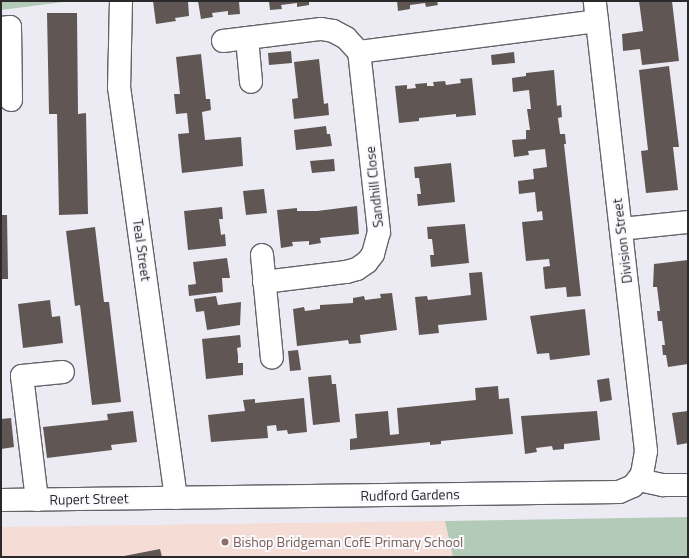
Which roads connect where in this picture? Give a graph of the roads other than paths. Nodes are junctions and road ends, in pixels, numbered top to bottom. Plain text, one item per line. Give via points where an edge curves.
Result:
1 (121, 1) edge
2 (596, 11) edge
3 (1, 28) edge
4 (247, 38) junction
5 (223, 41) dead end
6 (360, 52) junction
7 (251, 82) dead end
8 (11, 100) dead end
9 (688, 222) edge
10 (621, 230) junction
11 (262, 255) dead end
12 (264, 282) junction
13 (272, 358) dead end
14 (63, 372) dead end
15 (639, 480) junction
16 (688, 485) edge
17 (176, 498) junction
18 (1, 500) edge
19 (36, 500) junction

1 - 17 street, Teal Street via 119,87
2 - 6 street
2 - 10 street, Division Street
3 - 8 street via 10,28
4 - 5 street
4 - 6 street via 322,29 346,38
4 - 7 street
6 - 12 street, Sandhill Close via 379,232 373,254 362,266 346,272
9 - 10 street
10 - 15 street, Division Street via 646,451
11 - 12 street
12 - 13 street
14 - 19 street via 22,376
15 - 16 street via 662,485
15 - 17 street, Rudford Gardens via 628,490 619,492
17 - 19 street, Rupert Street
18 - 19 street, Rupert Street

